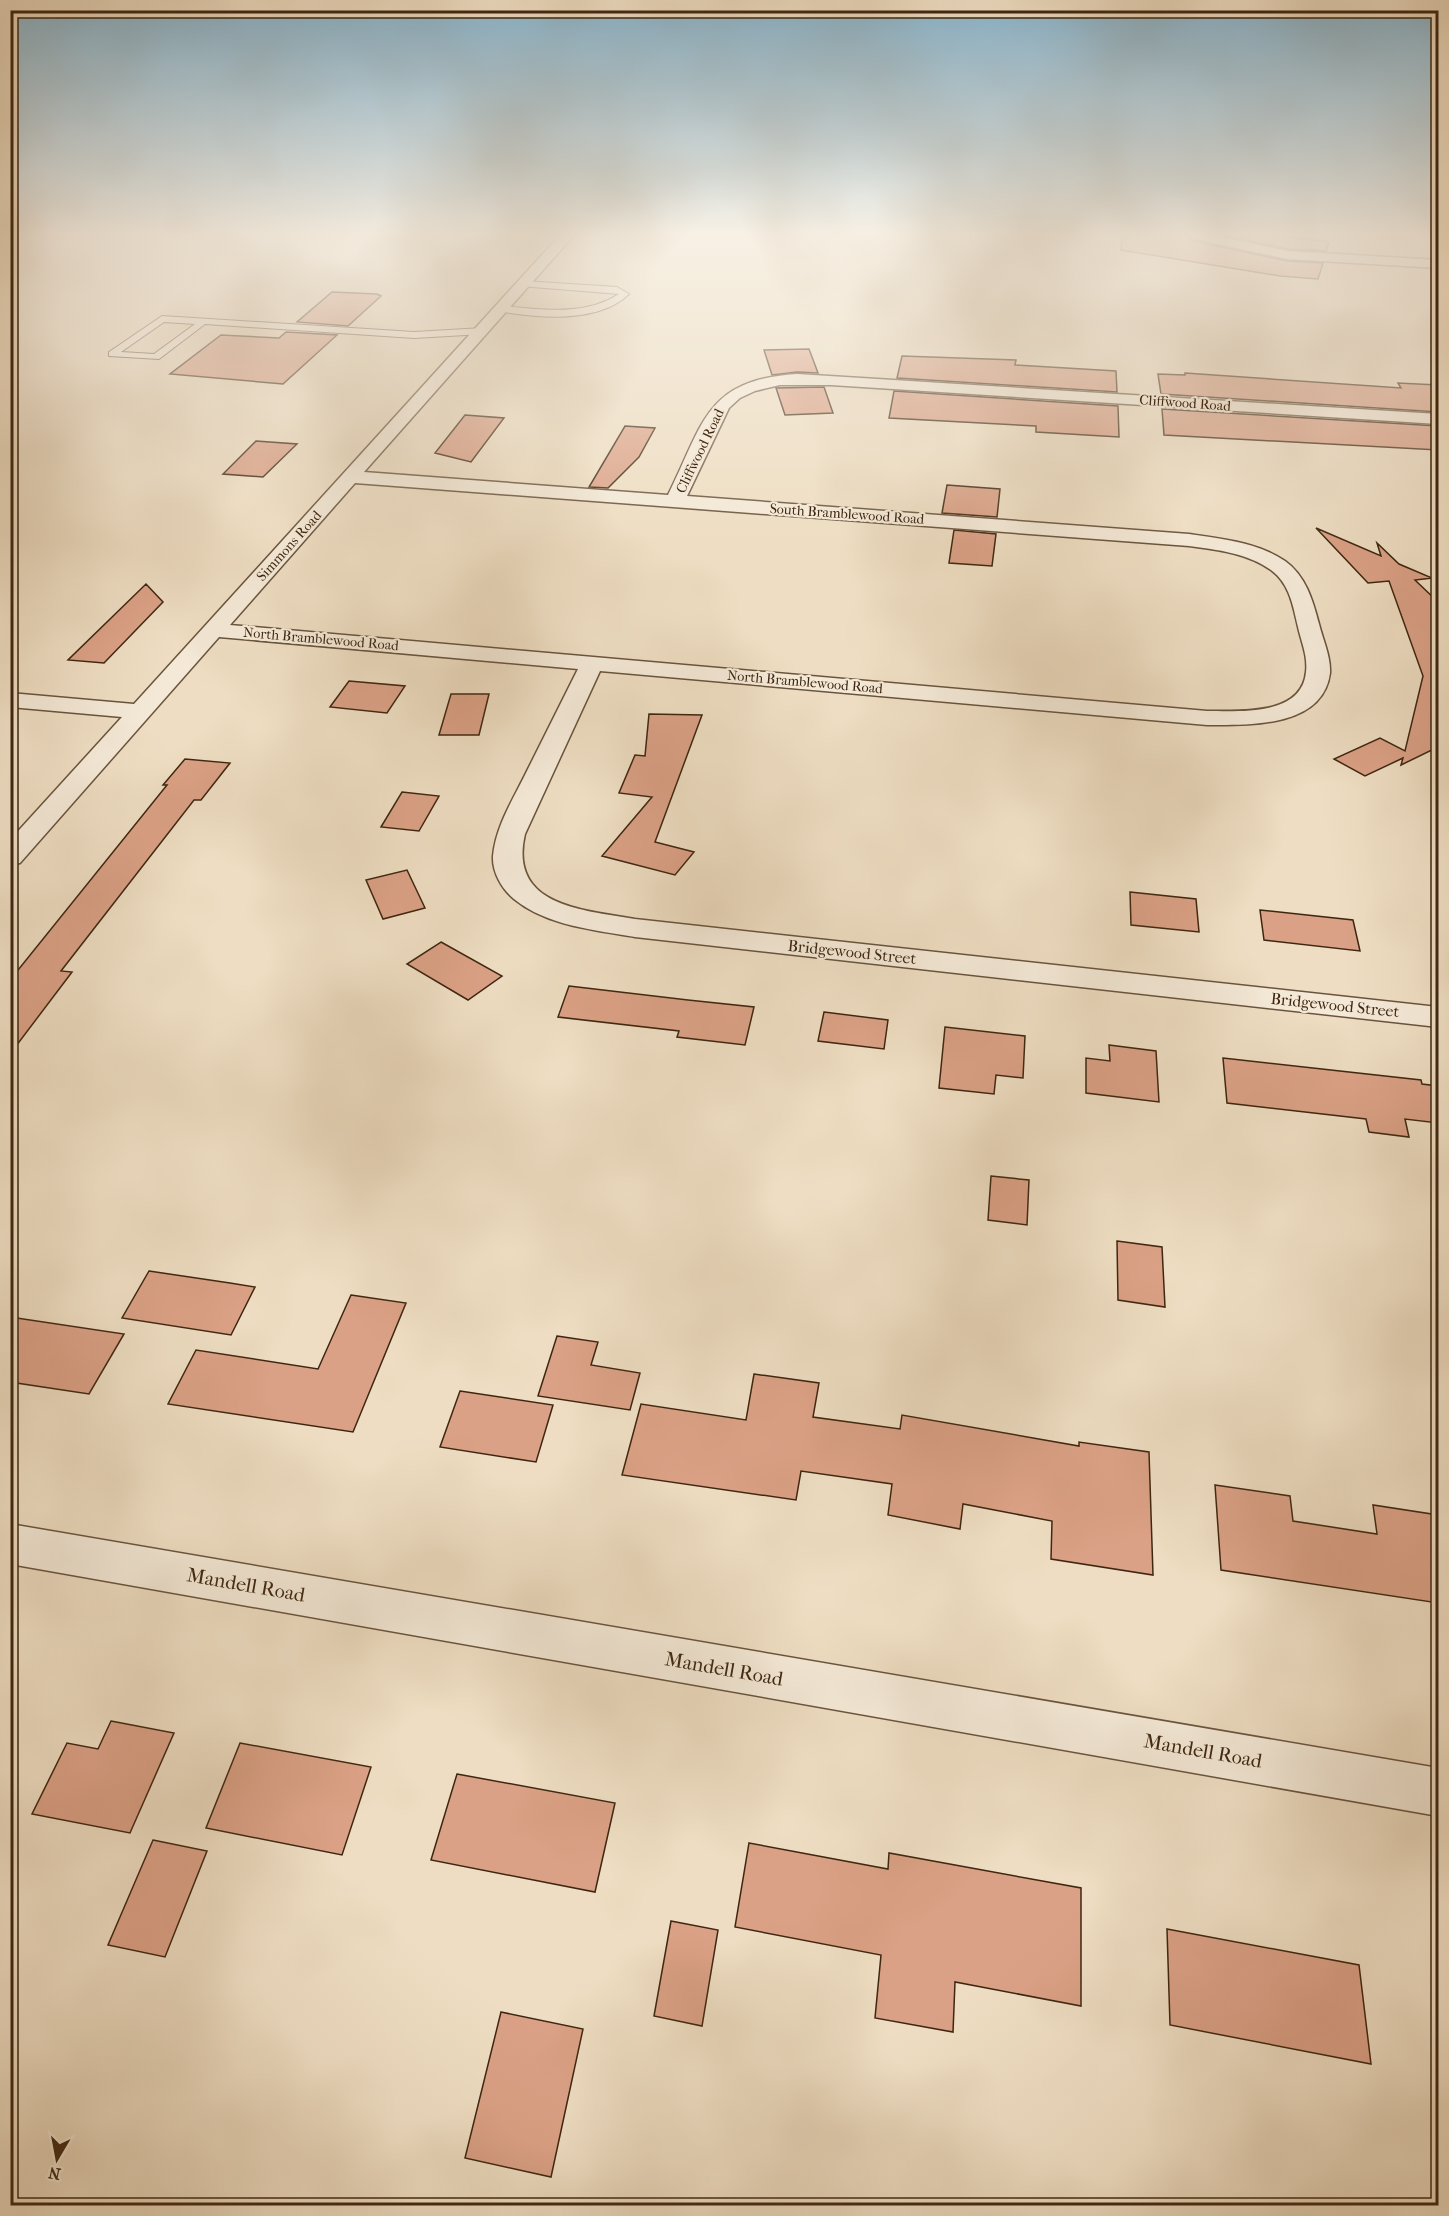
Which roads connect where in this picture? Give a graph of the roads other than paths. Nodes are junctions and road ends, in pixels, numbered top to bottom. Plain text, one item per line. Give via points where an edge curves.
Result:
1 (134, 338) edge
2 (181, 338) edge
3 (476, 338) edge
4 (1438, 419) edge
5 (351, 477) junction
6 (675, 501) junction
7 (1307, 618) joint
8 (214, 630) junction
9 (592, 664) junction
10 (10, 700) edge
11 (141, 712) junction
12 (10, 857) edge
13 (1438, 1017) edge
14 (10, 1544) edge
15 (1438, 1792) edge

1 - 2 lane via 112,354 156,357
3 - 5 street, Simmons Road
4 - 6 street, Cliffwood Road via 847,381 779,381 747,387 722,405
5 - 6 street, South Bramblewood Road
5 - 8 street, Simmons Road
6 - 7 street, South Bramblewood Road via 1189,540 1234,547 1272,561 1290,576
7 - 9 street, North Bramblewood Road via 1318,662 1314,689 1287,710 1246,718 1129,712
8 - 9 street, North Bramblewood Road
8 - 11 street, Simmons Road
9 - 13 street, Bridgewood Street via 529,793 513,829 507,855 514,882 525,895 548,906 590,920 635,928
10 - 11 street
11 - 12 street, Simmons Road
14 - 15 street, Mandell Road

